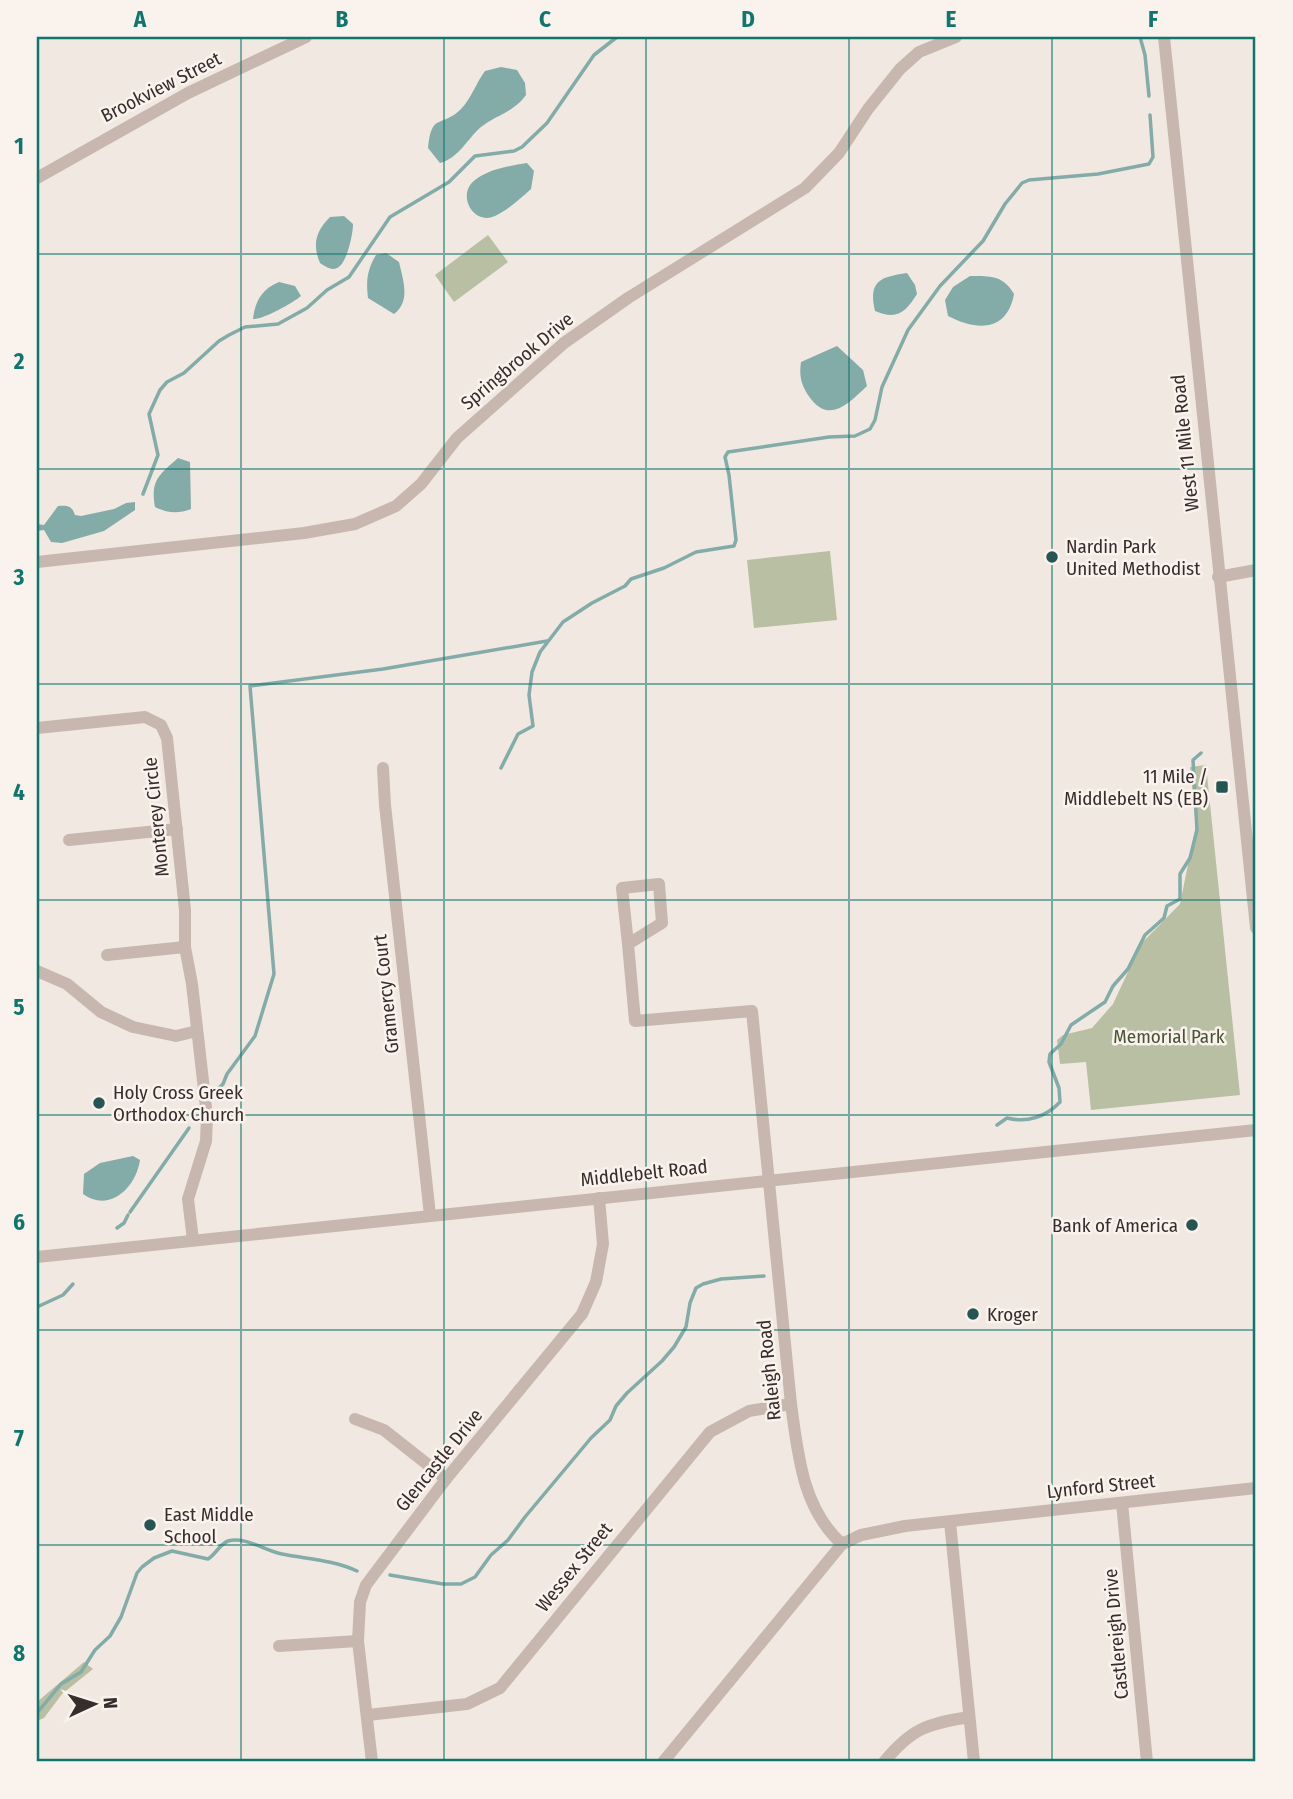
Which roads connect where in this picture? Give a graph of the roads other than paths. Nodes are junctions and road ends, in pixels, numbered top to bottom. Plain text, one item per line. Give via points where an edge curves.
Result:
1 (306, 37) edge
2 (956, 37) edge
3 (1164, 37) edge
4 (37, 178) edge
5 (37, 562) edge
6 (1256, 570) edge
7 (1218, 578) junction
8 (37, 728) edge
9 (383, 768) dead end
10 (177, 828) junction
11 (69, 839) dead end
12 (1256, 928) edge
13 (628, 944) junction
14 (186, 947) junction
15 (107, 955) dead end
16 (37, 971) edge
17 (197, 1031) junction
18 (1256, 1130) edge
19 (769, 1180) junction
20 (600, 1198) junction
21 (430, 1215) junction
22 (193, 1240) junction
23 (37, 1257) edge
24 (791, 1404) junction
25 (355, 1419) dead end
26 (446, 1479) junction
27 (1256, 1488) edge
28 (1122, 1503) junction
29 (950, 1522) junction
30 (842, 1544) junction
31 (358, 1641) junction
32 (279, 1646) dead end
33 (368, 1715) junction
34 (970, 1717) junction
35 (372, 1762) edge
36 (663, 1762) edge
37 (884, 1762) edge
38 (974, 1762) edge
39 (1147, 1762) edge

1 - 4 street, Brookview Street via 188,93
2 - 5 street, Springbrook Drive via 919,52 900,69 839,153 805,188 564,343 457,438 421,484 389,510 355,524 304,533
3 - 7 street, West 11 Mile Road
6 - 7 street
7 - 12 street, West 11 Mile Road
8 - 10 street, Monterey Circle via 145,717 161,725 167,738
9 - 21 street, Gramercy Court
10 - 11 street
10 - 14 street, Monterey Circle
13 - 13 street via 662,923 659,884 622,888
13 - 19 street, Raleigh Road via 635,1021 752,1011
14 - 15 street
14 - 17 street, Monterey Circle
16 - 17 street via 67,984 101,1012 133,1027 176,1036
17 - 22 street, Monterey Circle via 207,1116 206,1141 188,1199
18 - 19 street, Middlebelt Road
19 - 20 street, Middlebelt Road
19 - 24 street, Raleigh Road
20 - 21 street, Middlebelt Road
20 - 26 street, Glencastle Drive via 603,1244 596,1282 582,1314
21 - 22 street, Middlebelt Road
22 - 23 street, Middlebelt Road
24 - 30 street, Raleigh Road via 805,1483 816,1512
24 - 33 street, Wessex Street via 749,1411 710,1432 499,1688 467,1704
25 - 26 street via 384,1430
26 - 31 street, Glencastle Drive via 366,1585 360,1602
27 - 28 street, Lynford Street
28 - 29 street, Lynford Street
28 - 39 street, Castlereigh Drive
29 - 30 street, Lynford Street via 883,1529
29 - 34 street
30 - 36 street
31 - 32 street
31 - 33 street, Glencastle Drive
33 - 35 street, Glencastle Drive
34 - 37 street via 912,1733
34 - 38 street

